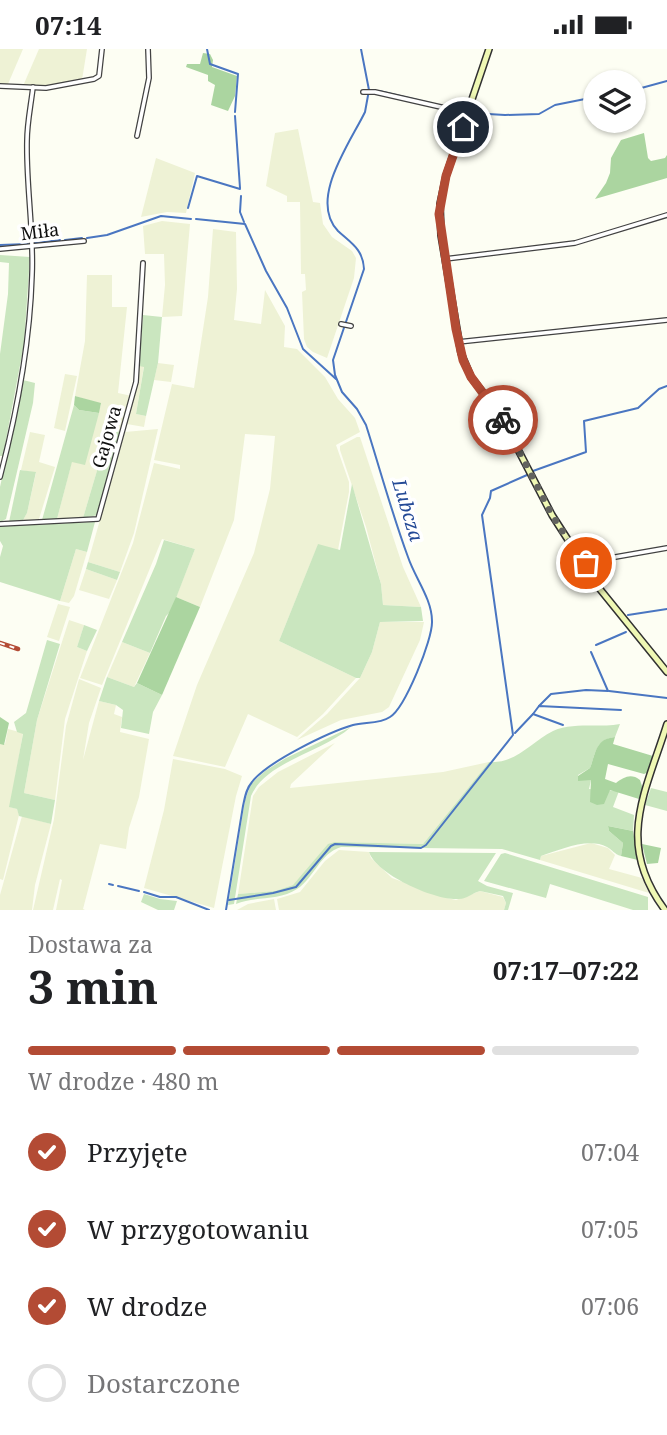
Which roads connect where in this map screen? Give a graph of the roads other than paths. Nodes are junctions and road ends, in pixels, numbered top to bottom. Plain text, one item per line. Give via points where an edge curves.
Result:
1 (103, 49) edge
2 (148, 49) edge
3 (489, 49) edge
4 (0, 86) edge
5 (33, 87) junction
6 (363, 92) dead end
7 (467, 113) junction
8 (137, 136) dead end
9 (667, 215) edge
10 (84, 241) dead end
11 (33, 247) junction
12 (0, 249) edge
13 (445, 259) junction
14 (143, 263) dead end
15 (667, 320) edge
16 (341, 324) dead end
17 (351, 326) dead end
18 (458, 342) junction
19 (0, 478) edge
20 (0, 524) edge
21 (667, 548) edge
22 (584, 565) junction
23 (667, 672) edge
24 (667, 724) edge
25 (665, 910) edge

1 - 5 street via 98,77
2 - 8 street via 147,90
3 - 7 street
4 - 5 street
5 - 11 street via 27,139
6 - 7 street
7 - 13 street via 440,204
9 - 13 street via 575,243
10 - 11 street, Miła
11 - 12 street, Miła
11 - 19 street via 27,343
13 - 18 street
14 - 20 street, Gajowa via 136,382 99,519
15 - 18 street
16 - 17 street
18 - 22 street via 471,377 507,427
21 - 22 street
22 - 23 street
24 - 25 street via 636,832 649,882

